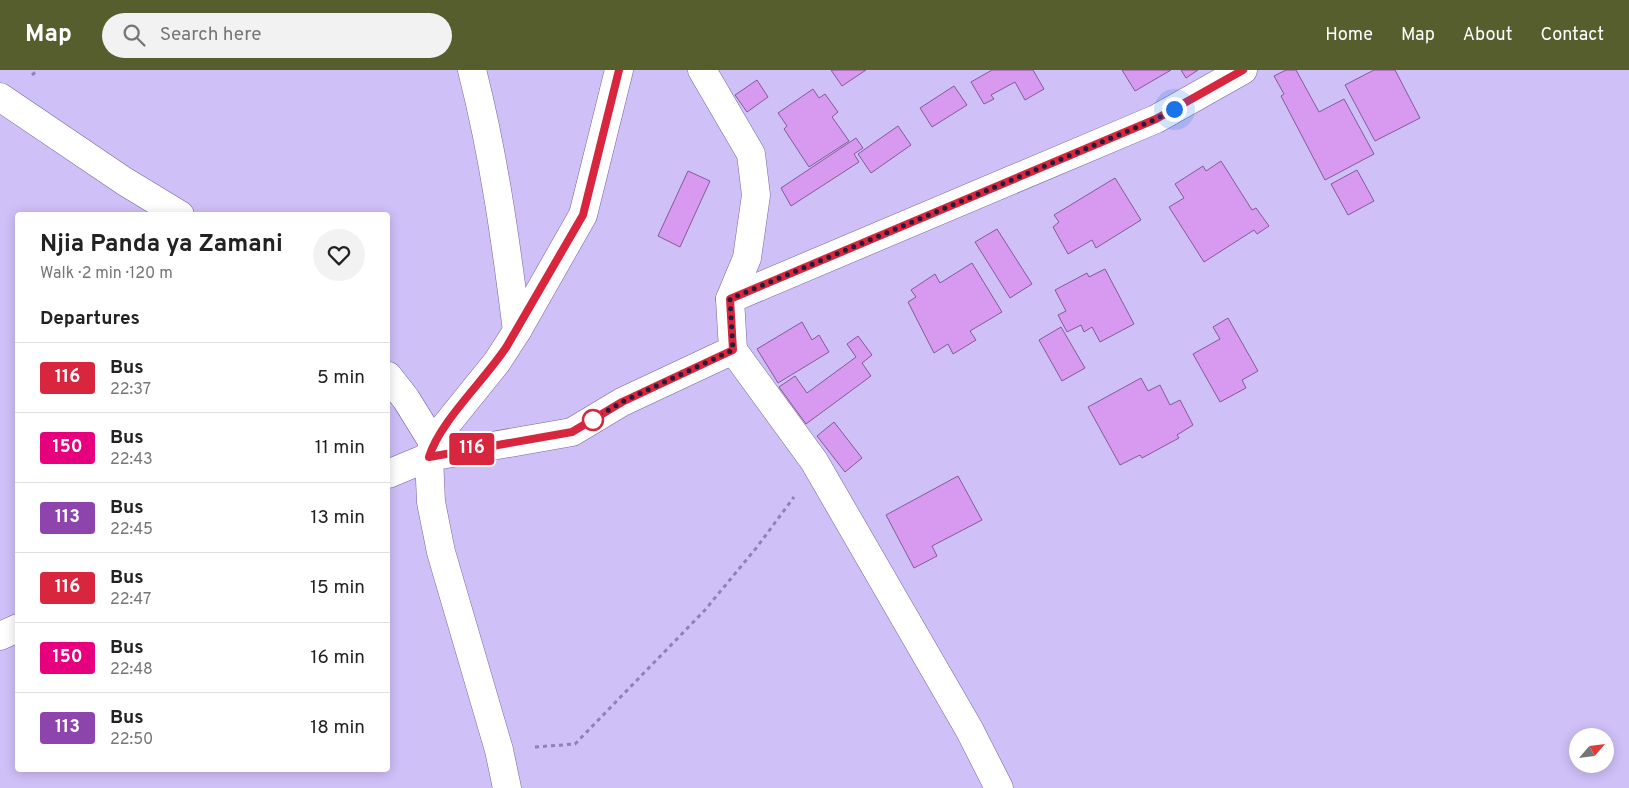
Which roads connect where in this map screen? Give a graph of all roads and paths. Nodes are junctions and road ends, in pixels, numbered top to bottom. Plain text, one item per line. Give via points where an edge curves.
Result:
1 (472, 70) edge
2 (619, 70) edge
3 (702, 70) edge
4 (1243, 70) edge
5 (0, 97) edge
6 (175, 212) edge
7 (730, 299) junction
8 (517, 331) junction
9 (733, 350) junction
10 (390, 379) edge
11 (431, 449) junction
12 (814, 461) junction
13 (390, 473) edge
14 (15, 629) edge
15 (0, 636) edge
16 (499, 750) junction
17 (507, 788) edge
18 (999, 788) edge

1 - 8 street via 502,213
2 - 8 street via 583,215
3 - 7 street via 751,154 756,195 748,258
4 - 7 street via 1156,119
5 - 6 street
7 - 9 street
8 - 11 street
9 - 11 street via 622,402 572,432
9 - 12 street
10 - 11 street via 432,441
11 - 13 street
11 - 16 street via 431,502 441,552
12 - 16 path via 763,539 705,610 575,744
12 - 18 street via 969,729
14 - 15 street
16 - 17 street

